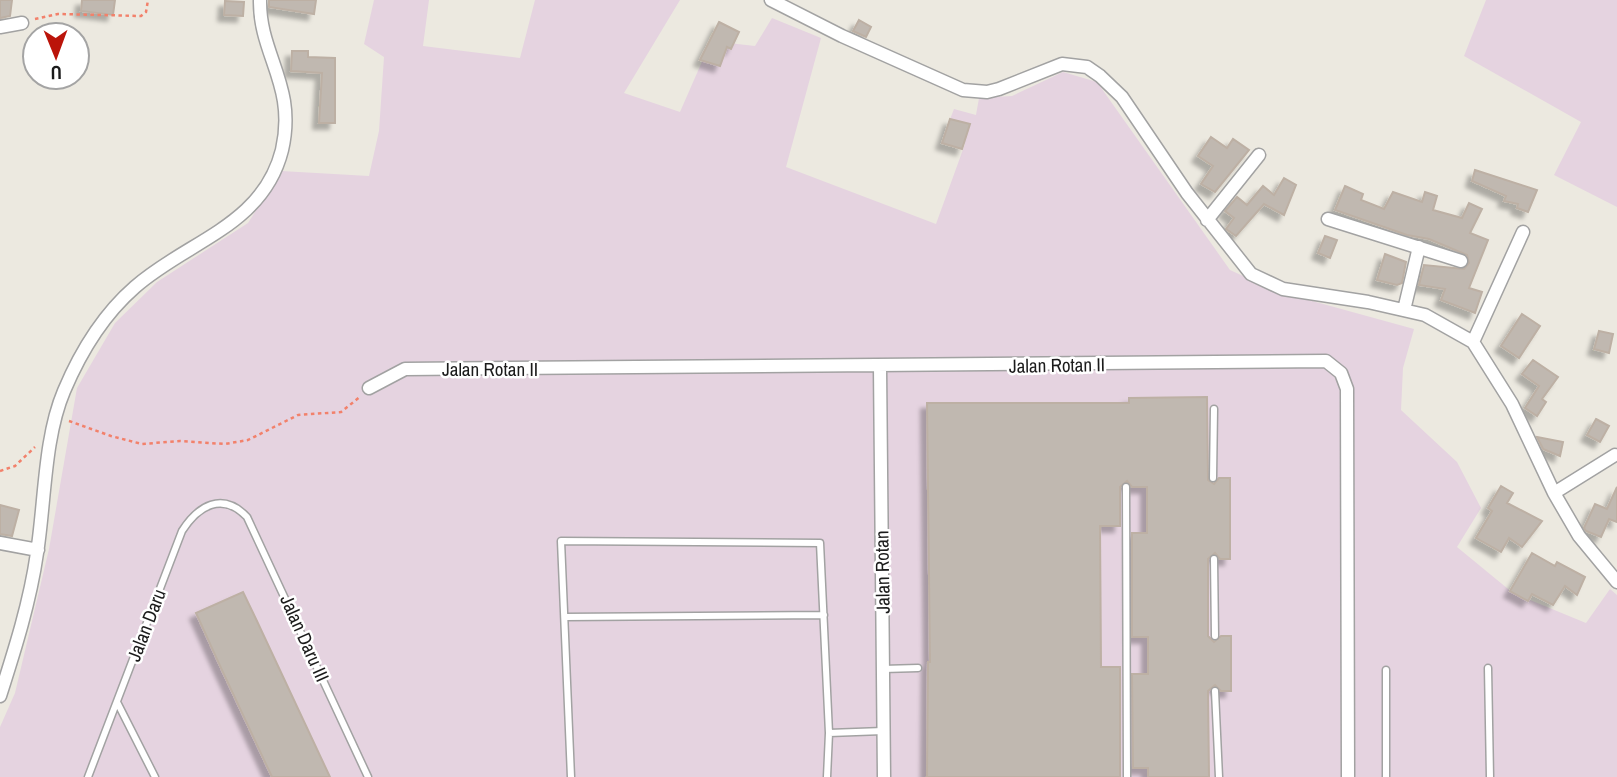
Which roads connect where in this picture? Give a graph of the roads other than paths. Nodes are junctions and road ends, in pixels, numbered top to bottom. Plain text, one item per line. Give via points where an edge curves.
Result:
1 (260, 0) edge
2 (771, 0) edge
3 (21, 23) edge
4 (0, 27) edge
5 (1259, 155) dead end
6 (1328, 219) dead end
7 (1207, 220) junction
8 (1523, 232) dead end
9 (1419, 247) junction
10 (1461, 261) dead end
11 (1404, 310) junction
12 (1473, 342) junction
13 (880, 367) junction
14 (369, 388) road end
15 (1214, 409) dead end
16 (1615, 455) dead end
17 (1213, 478) dead end
18 (1126, 487) dead end
19 (1553, 493) junction
20 (233, 506) joint
21 (0, 543) edge
22 (38, 550) junction
23 (1214, 559) dead end
24 (1617, 582) edge
25 (824, 615) junction
26 (565, 617) junction
27 (1215, 636) dead end
28 (918, 668) dead end
29 (1488, 668) dead end
30 (883, 669) junction
31 (1386, 670) dead end
32 (1215, 691) dead end
33 (0, 696) edge
34 (117, 702) junction
35 (883, 731) junction
36 (828, 733) junction
37 (88, 777) edge
38 (155, 777) edge
39 (368, 777) edge
40 (571, 777) edge
41 (827, 777) edge
42 (884, 777) edge
43 (1127, 777) edge
44 (1219, 777) edge
45 (1348, 777) edge
46 (1386, 777) edge
47 (1490, 777) edge

1 - 22 street via 261,20 286,107 282,149 274,172 264,191 228,227 150,275 121,301 88,343 58,408
2 - 7 street via 964,90 999,89 1062,64 1087,68 1122,97
3 - 4 street
5 - 7 street
6 - 9 street
7 - 11 street via 1242,265 1265,283
8 - 12 street
9 - 10 street
9 - 11 street
11 - 12 street via 1443,323
12 - 19 street via 1512,404
13 - 14 street, Jalan Rotan II via 405,369
13 - 30 street, Jalan Rotan
13 - 45 street, Jalan Rotan II via 1326,361 1341,373 1347,389
15 - 17 lane
16 - 19 street
18 - 43 lane
19 - 24 street via 1579,536
20 - 34 lane, Jalan Daru via 204,506 182,531
20 - 39 lane, Jalan Daru III via 247,517 274,570
21 - 22 street
22 - 33 street
23 - 27 lane
25 - 26 lane
25 - 26 lane via 820,543 561,541
25 - 36 lane
26 - 40 lane
28 - 30 lane
29 - 47 lane
30 - 35 street, Jalan Rotan
31 - 46 lane
32 - 44 lane
34 - 37 lane, Jalan Daru
34 - 38 lane
35 - 36 lane
35 - 42 street, Jalan Rotan
36 - 41 lane

